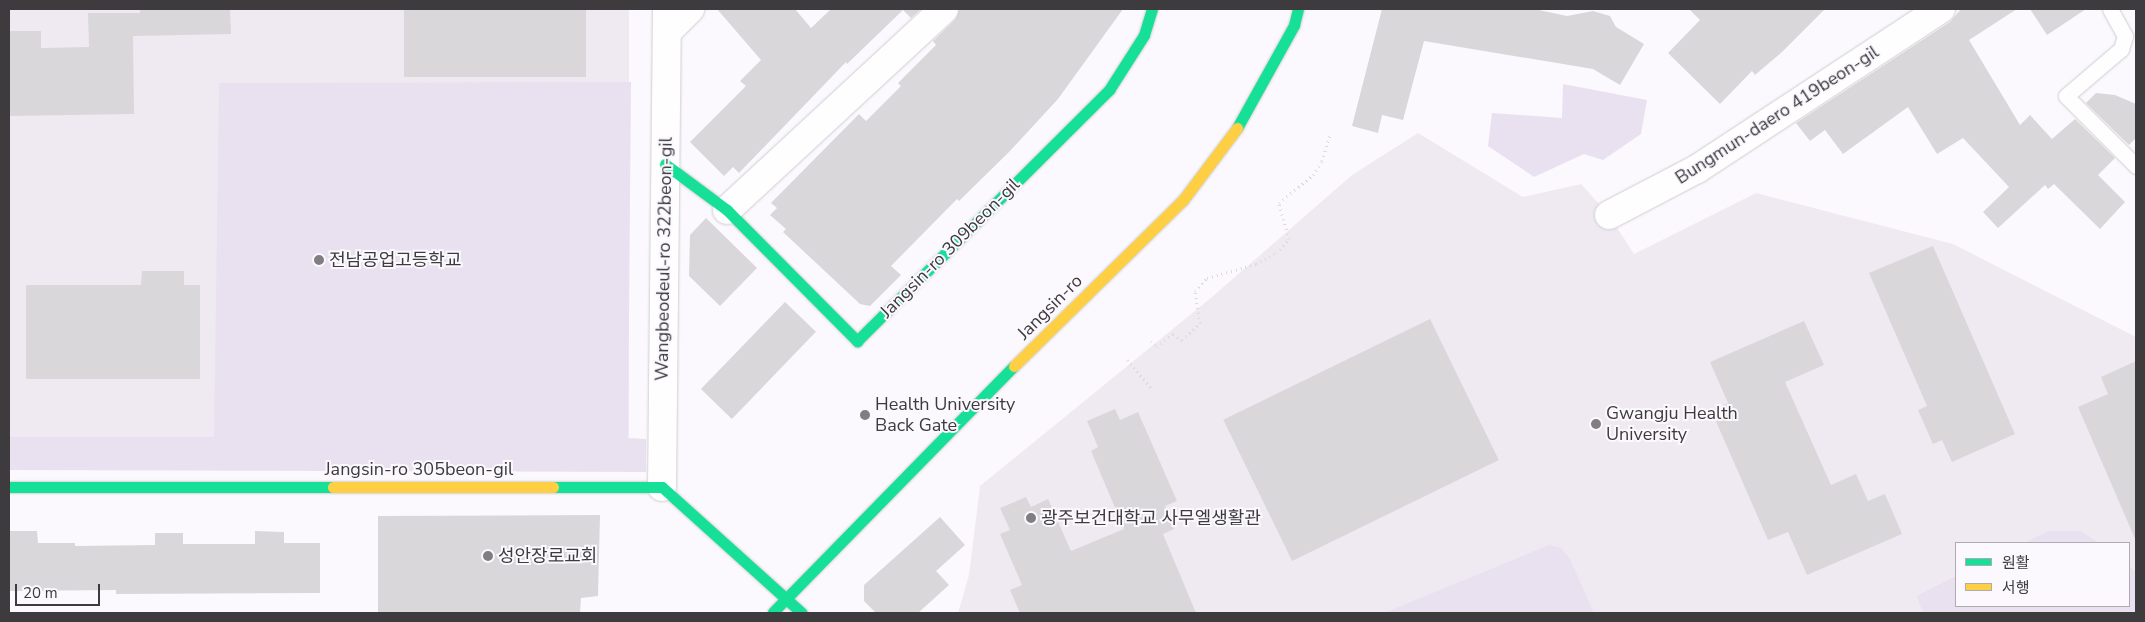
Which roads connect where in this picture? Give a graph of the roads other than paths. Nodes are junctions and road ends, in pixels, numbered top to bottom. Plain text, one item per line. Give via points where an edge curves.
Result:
1 (690, 9) edge
2 (944, 9) edge
3 (1152, 9) edge
4 (1298, 9) edge
5 (1941, 9) edge
6 (2110, 9) edge
7 (667, 20) edge
8 (665, 164) junction
9 (2136, 166) edge
10 (727, 210) junction
11 (1610, 215) dead end
12 (9, 487) edge
13 (662, 487) junction
14 (785, 600) junction
15 (772, 613) edge
16 (802, 613) edge

1 - 7 street, Wangbeodeul-ro 322beon-gil
2 - 10 street
3 - 10 street, Jangsin-ro 309beon-gil via 1144,35 1109,90 857,341
4 - 14 street, Jangsin-ro via 1294,25 1246,116 1183,200 927,452
5 - 11 street, Bungmun-daero 419beon-gil via 1698,168
6 - 9 lane via 2124,36 2121,49 2066,96
7 - 8 street, Wangbeodeul-ro 322beon-gil
8 - 10 street, Jangsin-ro 309beon-gil
8 - 13 street, Wangbeodeul-ro 322beon-gil
12 - 13 street, Jangsin-ro 305beon-gil
13 - 14 street
14 - 15 street, Jangsin-ro
14 - 16 street

